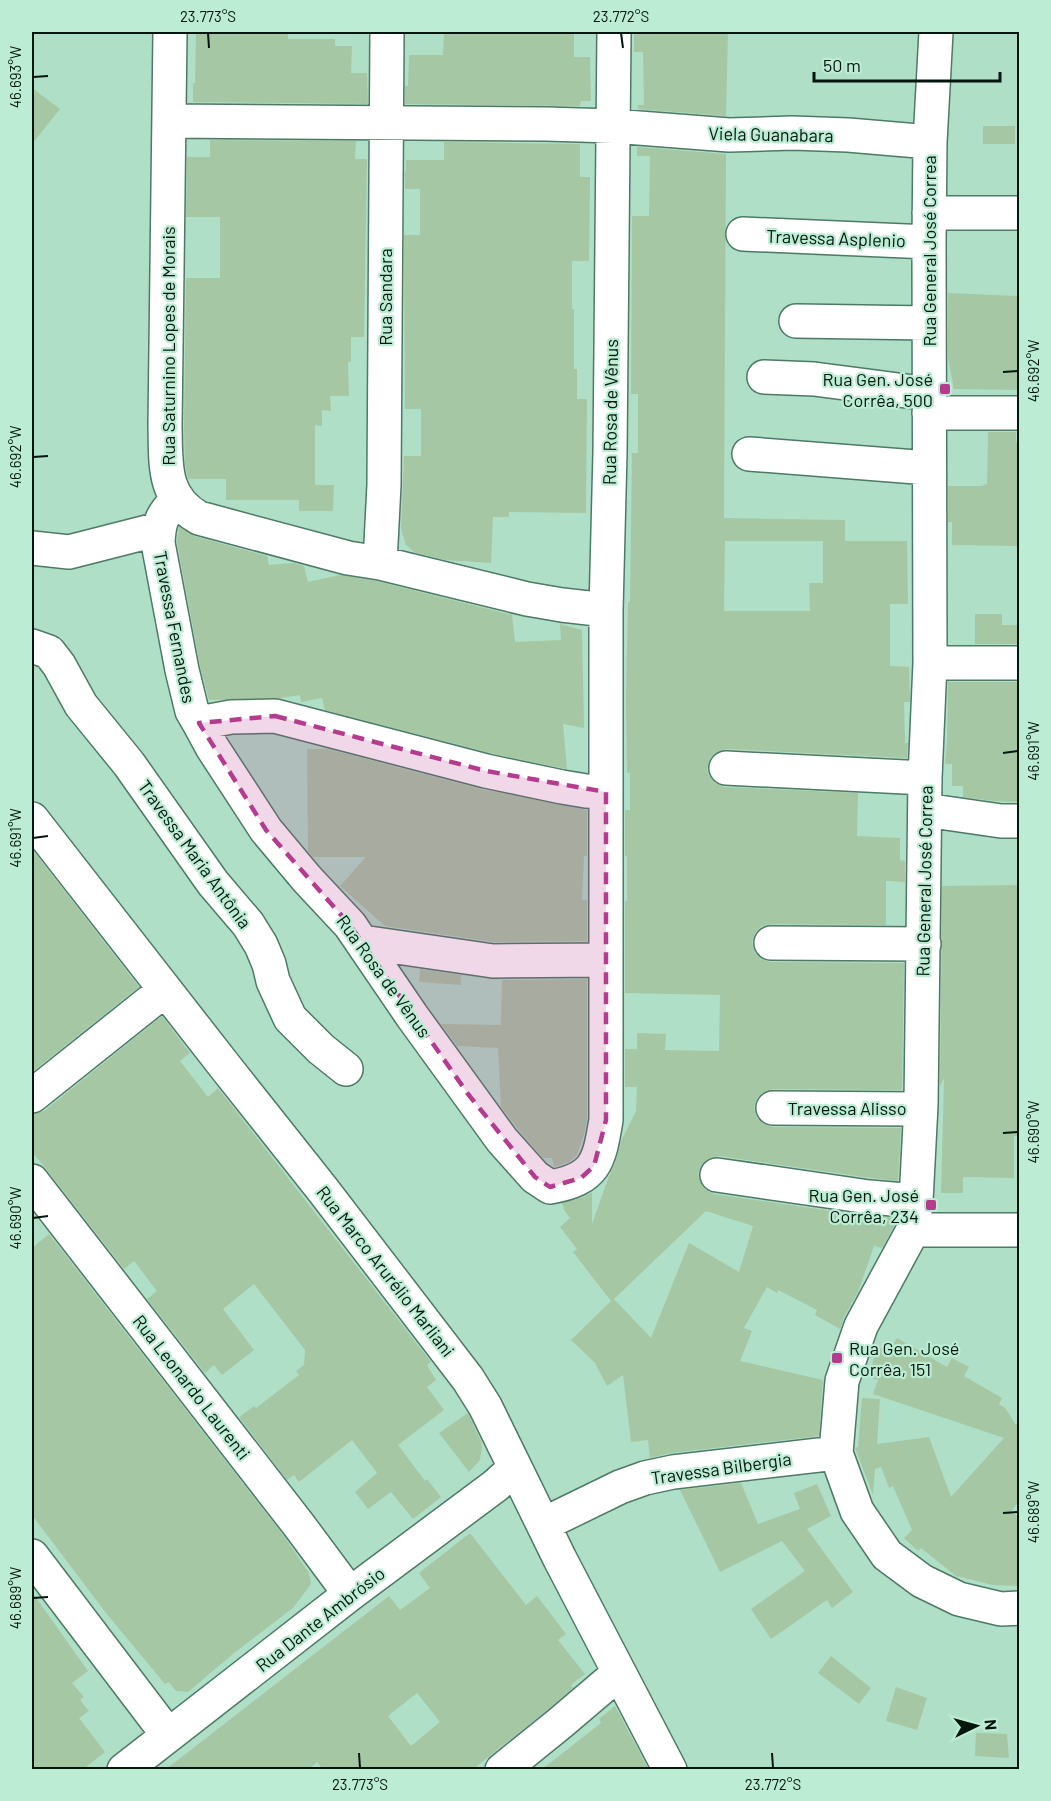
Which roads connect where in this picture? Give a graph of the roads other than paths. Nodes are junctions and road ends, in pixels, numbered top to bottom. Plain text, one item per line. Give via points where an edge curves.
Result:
1 (170, 32) edge
2 (387, 32) edge
3 (614, 32) edge
4 (936, 32) edge
5 (169, 121) junction
6 (386, 122) junction
7 (613, 126) junction
8 (930, 142) junction
9 (1020, 213) edge
10 (929, 228) junction
11 (743, 234) dead end
12 (796, 321) dead end
13 (928, 323) junction
14 (764, 377) dead end
15 (929, 403) junction
16 (1020, 413) edge
17 (749, 454) dead end
18 (929, 468) junction
19 (177, 499) junction
20 (159, 529) junction
21 (32, 548) edge
22 (380, 563) junction
23 (606, 609) junction
24 (32, 646) edge
25 (930, 663) junction
26 (1020, 663) edge
27 (199, 723) junction
28 (726, 768) dead end
29 (925, 778) junction
30 (606, 792) junction
31 (925, 810) junction
32 (32, 819) edge
33 (1020, 821) edge
34 (362, 942) junction
35 (771, 943) dead end
36 (924, 944) junction
37 (606, 960) junction
38 (165, 990) junction
39 (346, 1069) dead end
40 (32, 1096) edge
41 (921, 1105) junction
42 (773, 1108) dead end
43 (717, 1175) dead end
44 (32, 1181) edge
45 (914, 1216) junction
46 (1020, 1230) edge
47 (836, 1453) junction
48 (515, 1467) junction
49 (544, 1524) junction
50 (32, 1556) edge
51 (350, 1594) junction
52 (1020, 1608) edge
53 (619, 1673) junction
54 (168, 1735) junction
55 (124, 1770) edge
56 (502, 1770) edge
57 (670, 1770) edge

1 - 5 street, Rua Saturnino Lopes de Morais
2 - 6 street, Rua Sandara
3 - 7 street, Rua Rosa de Vênus
4 - 8 street, Rua General José Correa
5 - 6 street, Viela Guanabara
5 - 19 street, Rua Saturnino Lopes de Morais via 165,426 167,474
6 - 7 street, Viela Guanabara
6 - 22 street, Rua Sandara
7 - 8 street, Viela Guanabara via 729,135 826,134
7 - 23 street, Rua Rosa de Vênus
8 - 10 street, Rua General José Correa
9 - 10 street
10 - 11 street, Travessa Asplenio
10 - 13 street, Rua General José Correa
12 - 13 street
13 - 15 street, Rua General José Correa
14 - 15 street via 814,379
15 - 16 street
15 - 18 street, Rua General José Correa
17 - 18 street
18 - 25 street, Rua General José Correa
19 - 20 street, Travessa Fernandes via 164,514
19 - 22 street, Rua Saturnino Lopes de Morais via 199,518
20 - 21 street via 69,552
20 - 27 street, Travessa Fernandes via 158,543 176,643 192,711
22 - 23 street, Rua Saturnino Lopes de Morais via 527,598
23 - 30 street, Rua Rosa de Vênus
24 - 39 street, Travessa Maria Antônia via 49,652 81,705 248,924 265,954 290,1018
25 - 26 street
25 - 29 street, Rua General José Correa
27 - 30 street via 231,717 275,716 486,771
27 - 34 street, Rua Rosa de Vênus via 266,830
28 - 29 street
29 - 31 street, Rua General José Correa
30 - 37 street, Rua Rosa de Vênus
31 - 33 street
31 - 36 street, Rua General José Correa
32 - 38 street, Rua Marco Arurélio Marliani
34 - 37 street via 493,961
34 - 37 street, Rua Rosa de Vênus via 502,1140 535,1177 550,1187 581,1178 594,1166 601,1150 606,1120
35 - 36 street
36 - 41 street, Rua General José Correa
38 - 40 street
38 - 48 street, Rua Marco Arurélio Marliani via 438,1338 485,1406
41 - 42 street, Travessa Alisso via 915,1109
41 - 45 street, Rua General José Correa
43 - 45 street via 868,1197
44 - 51 street, Rua Leonardo Laurenti
45 - 46 street
45 - 47 street, Rua General José Correa via 861,1326 846,1370
47 - 49 street, Travessa Bilbergia via 645,1478
47 - 52 street, Rua General José Correa via 857,1511 887,1555 922,1581 959,1599 1001,1609
48 - 49 street, Rua Marco Arurélio Marliani
48 - 51 street, Rua Dante Ambrósio
49 - 53 street, Rua Marco Arurélio Marliani
50 - 54 street
51 - 54 street, Rua Dante Ambrósio
53 - 56 street
53 - 57 street, Rua Marco Arurélio Marliani
54 - 55 street, Rua Dante Ambrósio

